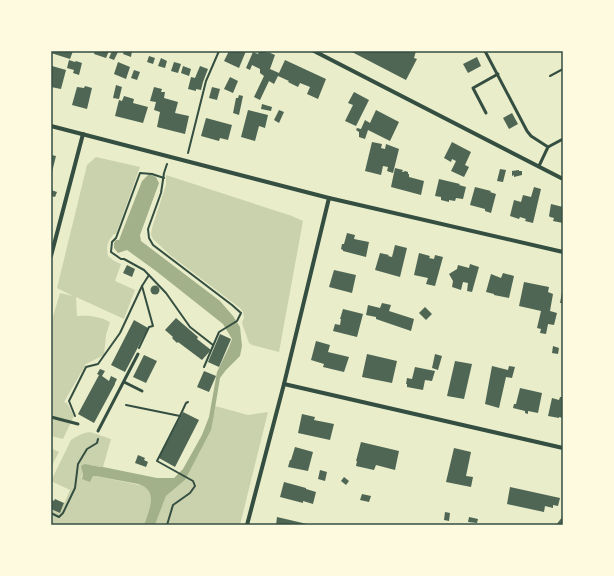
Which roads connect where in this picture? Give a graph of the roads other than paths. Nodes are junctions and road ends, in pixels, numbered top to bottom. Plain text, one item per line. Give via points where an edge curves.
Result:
1 (314, 51) edge
2 (485, 51) edge
3 (498, 74) junction
4 (486, 113) dead end
5 (51, 126) edge
6 (83, 134) junction
7 (563, 139) edge
8 (548, 147) junction
9 (539, 166) junction
10 (563, 179) edge
11 (329, 198) junction
12 (563, 252) edge
13 (51, 256) edge
14 (138, 354) road end
15 (124, 382) junction
16 (284, 384) junction
17 (142, 391) dead end
18 (51, 417) edge
19 (78, 424) road end
20 (98, 431) dead end
21 (563, 448) edge
22 (247, 525) edge

1 - 9 street
2 - 3 lane
3 - 4 lane via 473,88
3 - 8 lane via 527,131
5 - 6 street
6 - 11 street
6 - 13 street
7 - 8 lane
8 - 9 lane
9 - 10 street
11 - 12 street
11 - 16 street
14 - 15 lane
15 - 17 lane
15 - 20 lane
16 - 21 street
16 - 22 street
18 - 19 lane

